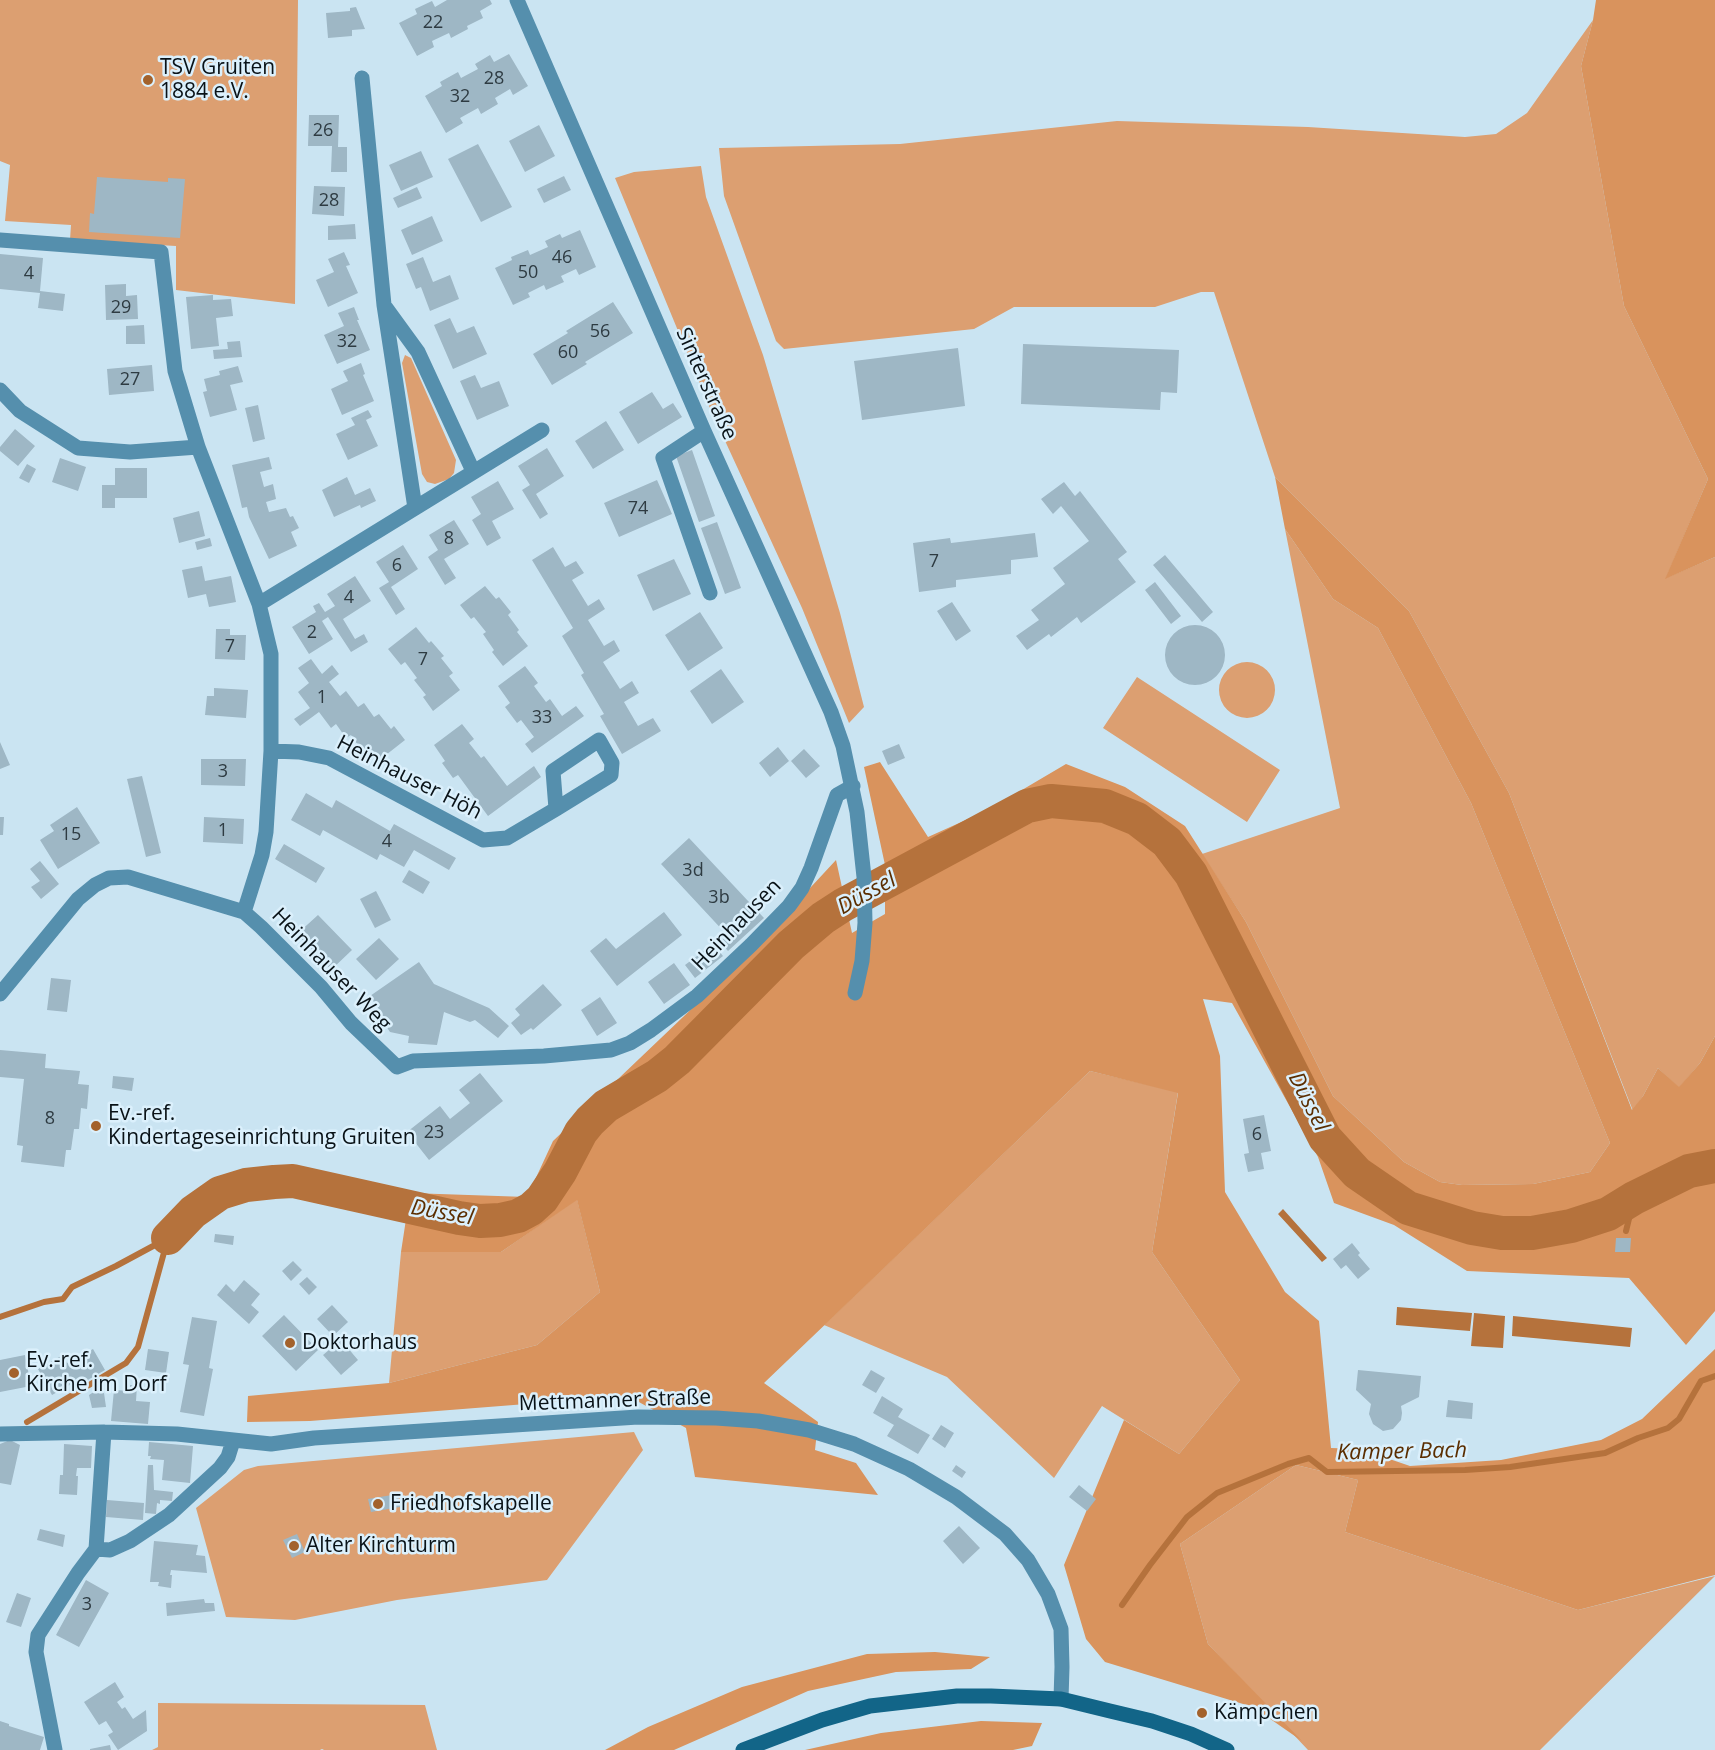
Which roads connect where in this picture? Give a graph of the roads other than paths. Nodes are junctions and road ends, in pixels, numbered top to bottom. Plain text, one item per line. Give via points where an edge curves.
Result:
1 (517, 0) edge
2 (362, 78) dead end
3 (0, 240) edge
4 (384, 305) junction
5 (0, 390) edge
6 (542, 430) dead end
7 (704, 431) junction
8 (198, 447) junction
9 (473, 471) junction
10 (415, 508) junction
11 (710, 593) dead end
12 (259, 604) junction
13 (271, 751) junction
14 (853, 786) junction
15 (556, 809) junction
16 (244, 912) junction
17 (0, 993) edge
18 (855, 993) dead end
19 (397, 1067) joint
20 (104, 1432) junction
21 (0, 1434) edge
22 (233, 1441) junction
23 (96, 1549) junction
24 (1061, 1700) junction
25 (55, 1750) edge
26 (743, 1750) edge
27 (1227, 1750) edge

1 - 7 street, Sinterstraße
2 - 4 street
3 - 8 street via 161,252 175,371
4 - 9 street via 418,352
4 - 10 street
5 - 8 street via 20,411 78,448 129,452
6 - 9 street
7 - 11 street via 663,458
7 - 14 street, Sinterstraße via 831,712
8 - 12 street
9 - 10 street
10 - 12 street
12 - 13 street via 271,654
13 - 15 street, Heinhauser Höh via 328,758 483,840 507,838
13 - 16 street via 266,832
14 - 18 street via 865,923
14 - 19 street, Heinhausen via 837,795 811,868 789,906 697,996 630,1043 590,1053 413,1061
15 - 15 street, Heinhauser Höh via 553,771 598,740 612,764 611,775
16 - 17 street, Heinhauser Weg via 128,877 109,878 78,899
16 - 19 street, Heinhauser Weg
20 - 21 street, Mettmanner Straße
20 - 22 street, Mettmanner Straße via 177,1434
20 - 23 street
22 - 23 street via 220,1468 169,1515 130,1541 110,1550
22 - 24 street, Mettmanner Straße via 271,1444 638,1417 758,1421 809,1430 854,1444 909,1469 956,1497 1005,1534 1028,1560 1048,1594 1061,1629
23 - 25 street via 38,1635 36,1652
24 - 26 main road via 957,1696 870,1706
24 - 27 main road via 1152,1721

